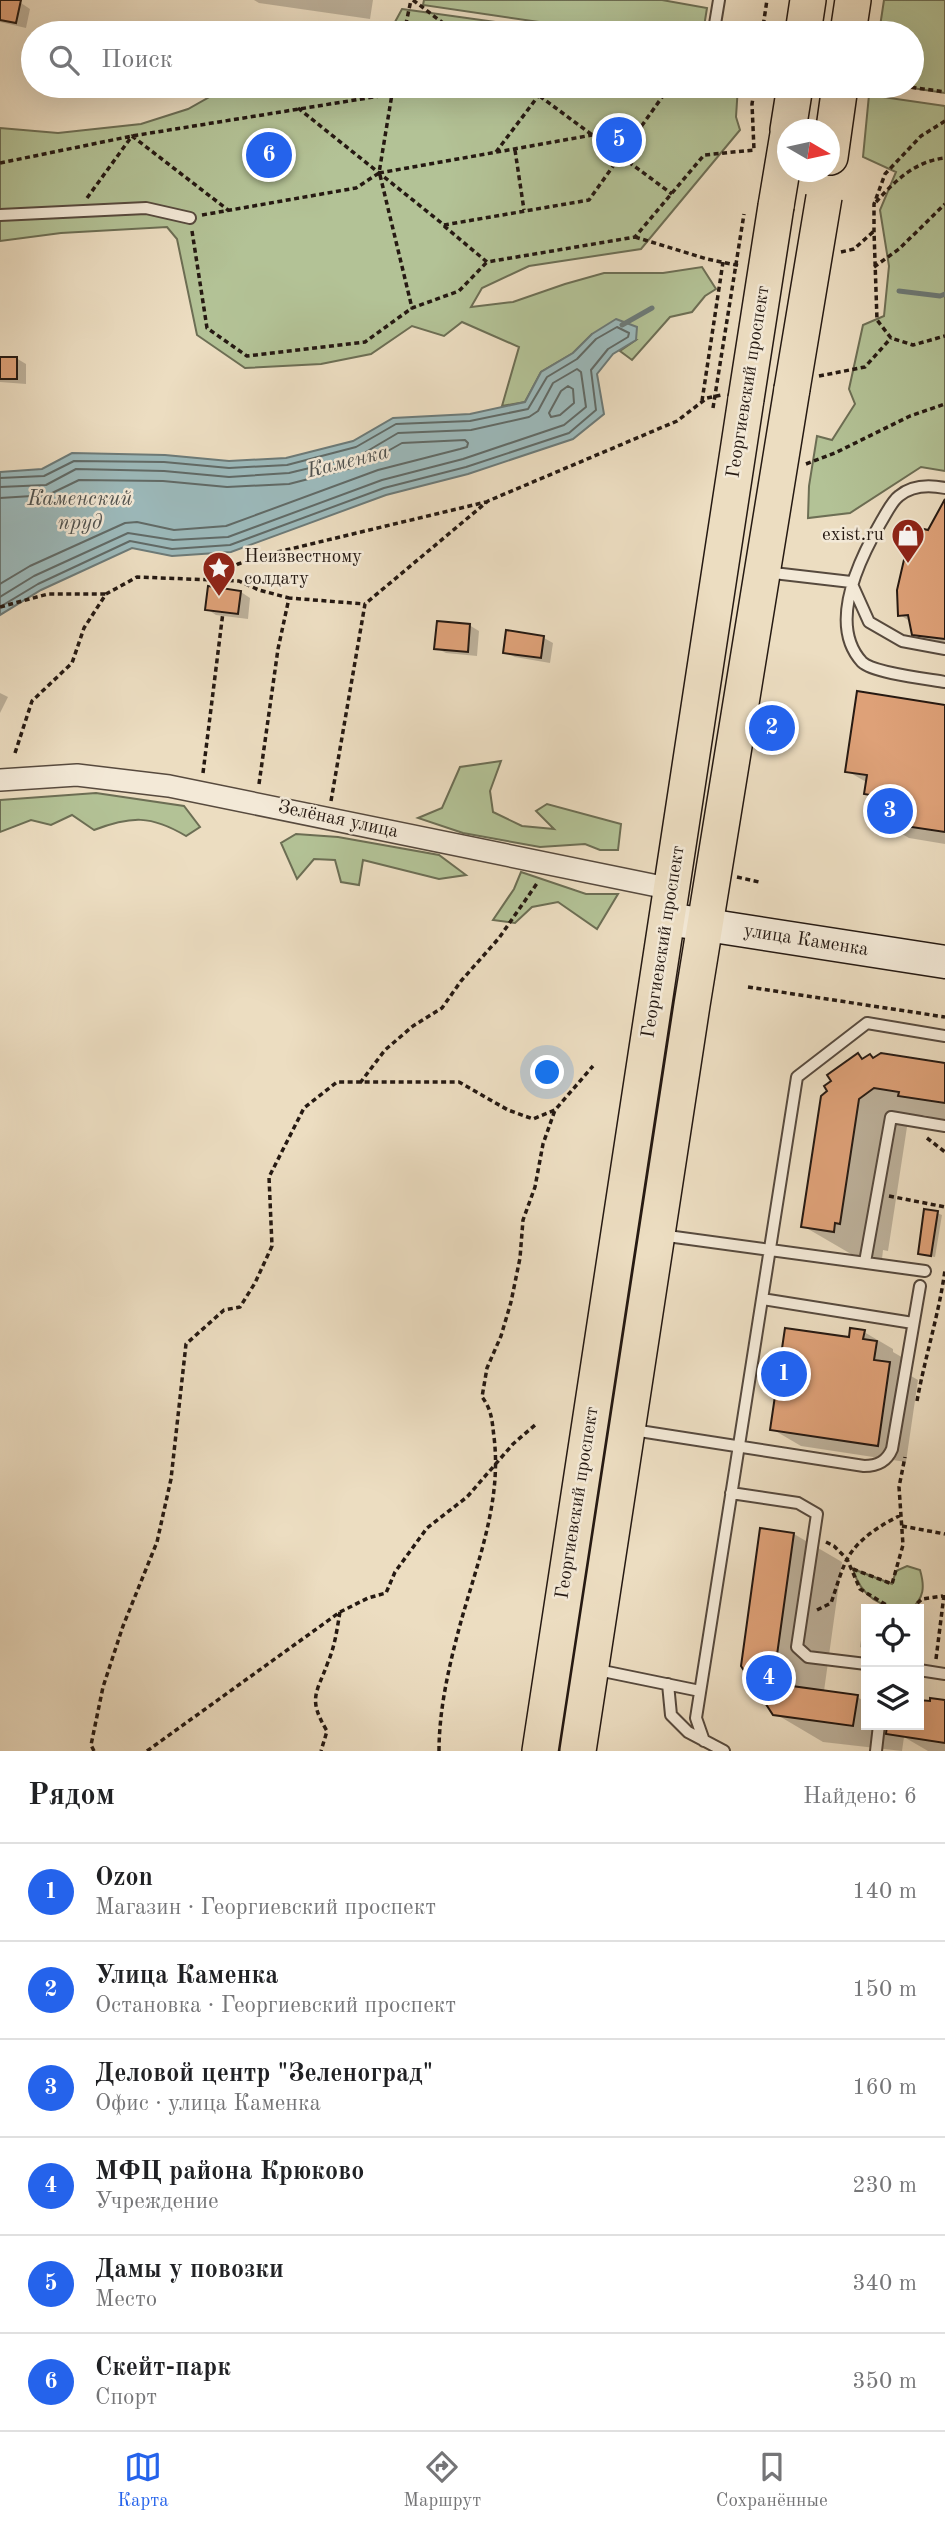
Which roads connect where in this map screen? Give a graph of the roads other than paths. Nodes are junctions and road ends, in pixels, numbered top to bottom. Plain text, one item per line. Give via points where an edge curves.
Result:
1 (719, 0) edge
2 (808, 0) edge
3 (853, 0) edge
4 (716, 21) edge
5 (805, 21) edge
6 (850, 21) edge
7 (793, 98) edge
8 (838, 98) edge
9 (790, 119) edge
10 (835, 119) edge
11 (777, 163) edge
12 (825, 184) edge
13 (0, 215) edge
14 (190, 218) road end
15 (945, 488) edge
16 (763, 571) junction
17 (851, 582) junction
18 (711, 635) junction
19 (749, 643) junction
20 (945, 649) edge
21 (945, 682) edge
22 (0, 780) edge
23 (670, 904) junction
24 (706, 925) junction
25 (945, 962) edge
26 (945, 1036) edge
27 (945, 1126) edge
28 (620, 1230) junction
29 (657, 1235) junction
30 (769, 1250) junction
31 (865, 1262) junction
32 (925, 1271) dead end
33 (920, 1286) dead end
34 (762, 1299) junction
35 (913, 1323) junction
36 (627, 1429) junction
37 (739, 1446) junction
38 (731, 1493) junction
39 (554, 1661) junction
40 (861, 1663) edge
41 (591, 1669) junction
42 (668, 1684) junction
43 (700, 1691) junction
44 (878, 1730) edge
45 (704, 1741) junction
46 (540, 1751) edge
47 (578, 1751) edge
48 (724, 1751) edge
49 (876, 1751) edge

1 - 4 lane
2 - 5 main road
3 - 6 main road
7 - 9 main road, Георгиевский проспект
8 - 10 main road
11 - 18 main road, Георгиевский проспект, bridge via 760,210 731,400
12 - 16 main road, Георгиевский проспект, bridge via 802,383
13 - 14 lane via 146,208
15 - 17 lane via 926,485 899,496
16 - 17 lane
16 - 19 main road, Георгиевский проспект
17 - 20 lane via 869,622 902,641
17 - 21 lane via 847,620 852,644 864,663
18 - 19 street via 714,643 728,651
18 - 23 main road, Георгиевский проспект
19 - 24 main road, Георгиевский проспект
22 - 23 street, Зелёная улица via 77,775 169,786 551,864
23 - 24 main road, улица Каменка
23 - 28 main road, Георгиевский проспект
24 - 25 main road, улица Каменка
24 - 29 main road, Георгиевский проспект
26 - 30 lane via 867,1023 796,1077
27 - 31 lane via 891,1117
28 - 29 street via 640,1222
28 - 39 main road, Георгиевский проспект
29 - 30 lane
29 - 36 main road, Георгиевский проспект
30 - 31 lane
30 - 34 lane
31 - 32 lane
33 - 35 lane
34 - 35 lane
34 - 37 lane
35 - 37 lane via 892,1449 883,1462 864,1466
36 - 37 lane
36 - 41 main road, Георгиевский проспект
37 - 38 lane
38 - 40 lane via 798,1503 817,1514 797,1647 807,1657
38 - 43 lane
39 - 41 street via 571,1674
39 - 46 main road, Георгиевский проспект
41 - 42 lane
41 - 47 main road, Георгиевский проспект
42 - 43 lane
42 - 45 lane via 671,1715
43 - 45 lane via 696,1718
44 - 49 lane
45 - 48 lane

